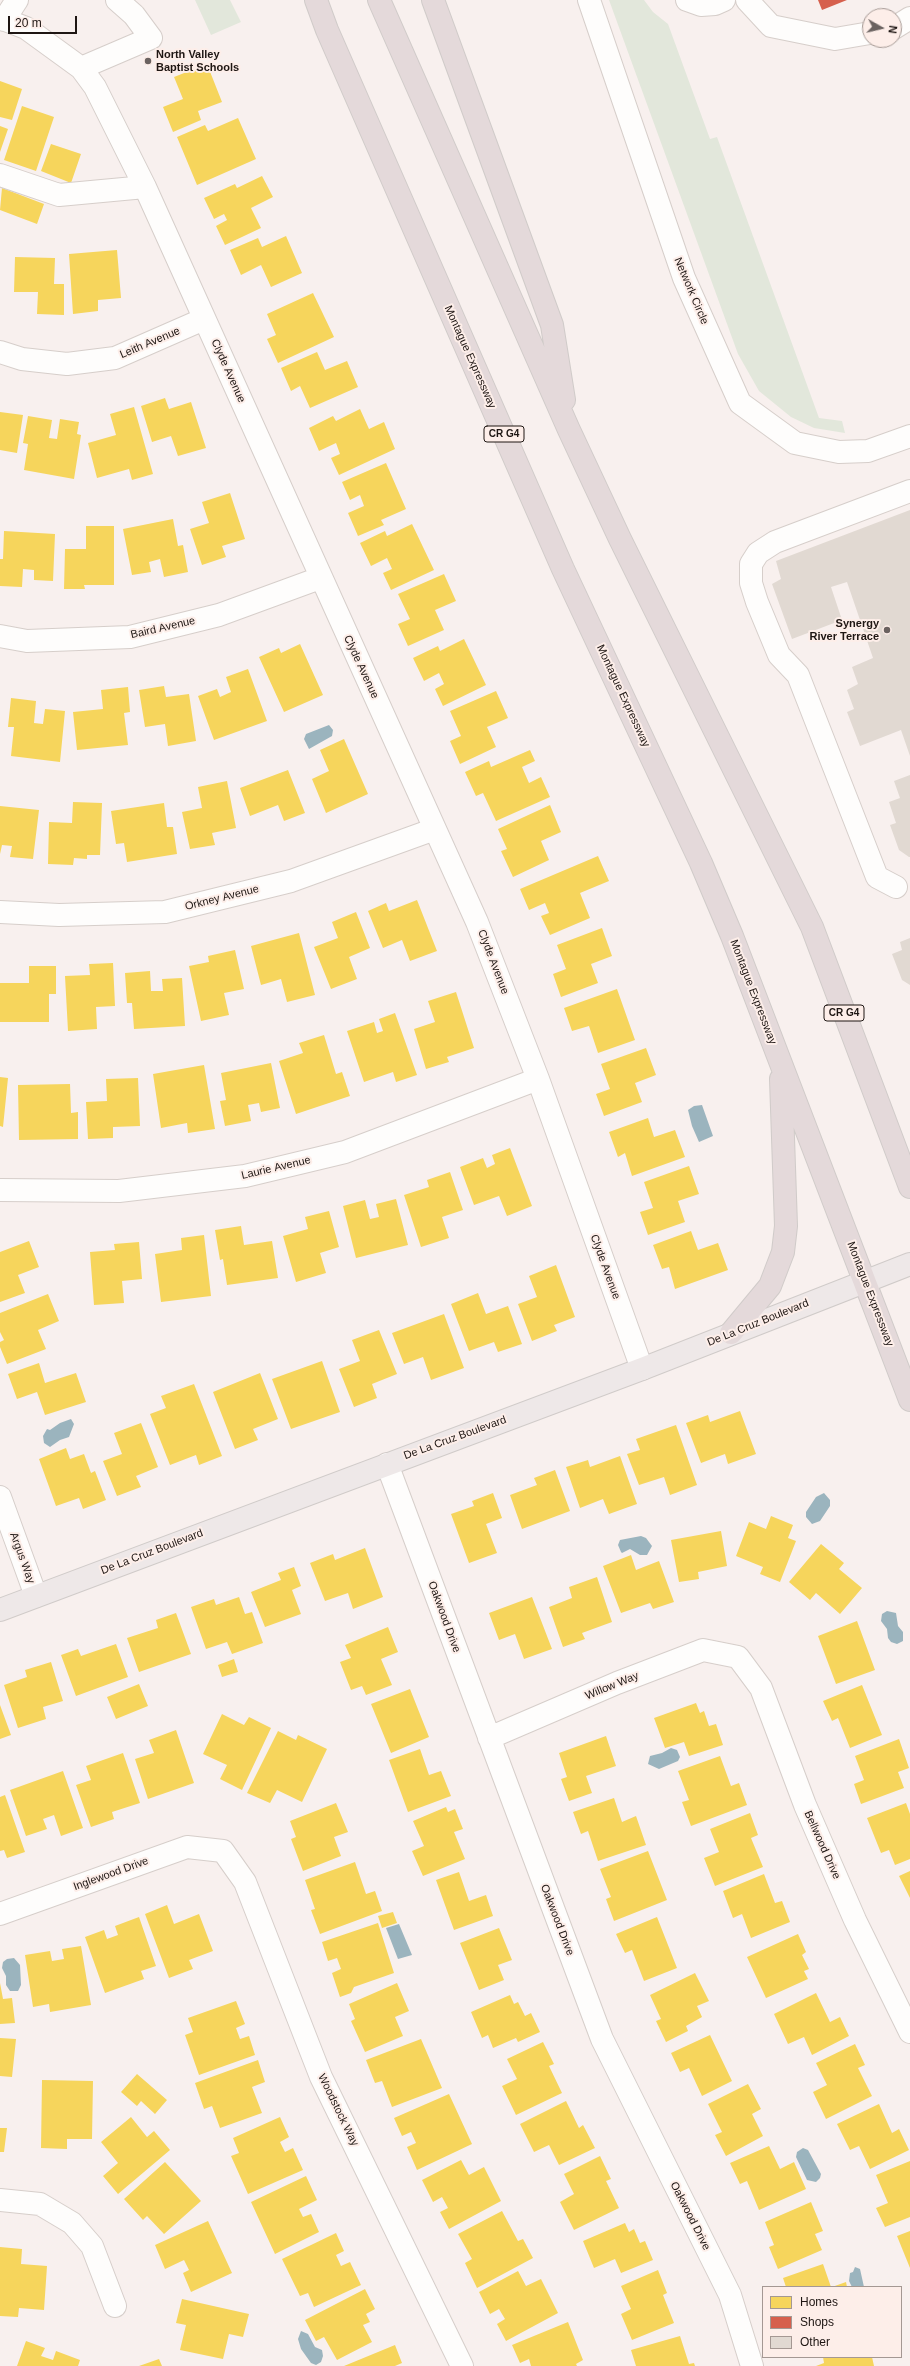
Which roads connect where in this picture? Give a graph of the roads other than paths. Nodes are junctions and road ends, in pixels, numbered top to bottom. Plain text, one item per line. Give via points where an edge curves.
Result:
1 (17, 0) edge
2 (117, 0) edge
3 (314, 0) edge
4 (379, 0) edge
5 (433, 0) edge
6 (589, 0) edge
7 (687, 0) edge
8 (724, 0) edge
9 (747, 0) edge
10 (2, 19) edge
11 (862, 34) edge
12 (82, 68) junction
13 (0, 175) edge
14 (145, 187) junction
15 (204, 319) junction
16 (0, 352) edge
17 (569, 430) junction
18 (910, 436) edge
19 (910, 491) edge
20 (320, 578) junction
21 (0, 636) edge
22 (435, 829) junction
23 (896, 887) dead end
24 (0, 912) edge
25 (781, 1064) junction
26 (538, 1079) junction
27 (910, 1187) edge
28 (0, 1190) edge
29 (910, 1264) edge
30 (866, 1280) junction
31 (731, 1334) junction
32 (642, 1369) junction
33 (910, 1400) edge
34 (388, 1464) junction
35 (0, 1497) edge
36 (36, 1596) junction
37 (0, 1610) edge
38 (738, 1657) joint
39 (489, 1738) junction
40 (223, 1851) joint
41 (0, 1914) edge
42 (910, 2032) edge
43 (0, 2200) edge
44 (115, 2306) dead end
45 (462, 2366) edge
46 (752, 2366) edge

1 - 10 street
2 - 12 street via 134,15 151,38
3 - 25 highway, Montague Expressway / CR G4 via 563,569 701,864 732,936
4 - 17 highway, CR G4
5 - 17 highway via 552,325
6 - 18 street, Network Circle via 684,278 740,403 795,443 839,452 868,451
7 - 8 street via 701,5
9 - 11 street via 771,26 835,39
10 - 12 street, Clyde Avenue via 26,28
12 - 14 street, Clyde Avenue via 95,87
13 - 14 street via 59,195
14 - 15 street, Clyde Avenue
15 - 16 street, Leith Avenue via 115,358 67,364 22,359
15 - 20 street, Clyde Avenue
17 - 27 highway, CR G4 via 812,927
19 - 23 street via 776,542 758,552 751,564 751,583 757,602 779,655 798,675 877,877
20 - 21 street, Baird Avenue via 219,615 130,637 27,642
20 - 22 street, Clyde Avenue
22 - 24 street, Orkney Avenue via 291,881 165,912 59,915
22 - 26 street, Clyde Avenue via 477,922
25 - 30 highway, Montague Expressway / CR G4
25 - 31 highway via 786,1226 783,1252 770,1286
26 - 28 street, Laurie Avenue via 345,1152 245,1176 119,1191
26 - 32 street, Clyde Avenue
29 - 30 main road, De La Cruz Boulevard
30 - 31 main road, De La Cruz Boulevard
30 - 33 highway, Montague Expressway / CR G4
31 - 32 main road, De La Cruz Boulevard
32 - 34 main road, De La Cruz Boulevard
34 - 36 main road, De La Cruz Boulevard
34 - 39 street, Oakwood Drive
35 - 36 street, Argus Way
36 - 37 main road, De La Cruz Boulevard
38 - 39 street, Willow Way via 703,1650 617,1683
38 - 42 street, Bellwood Drive via 761,1688 804,1805 855,1920
39 - 46 street, Oakwood Drive via 602,2039 730,2295
40 - 41 street, Inglewood Drive via 187,1846
40 - 45 street, Woodstock Way via 245,1882 321,2078
43 - 44 street via 40,2204 72,2223 92,2246

